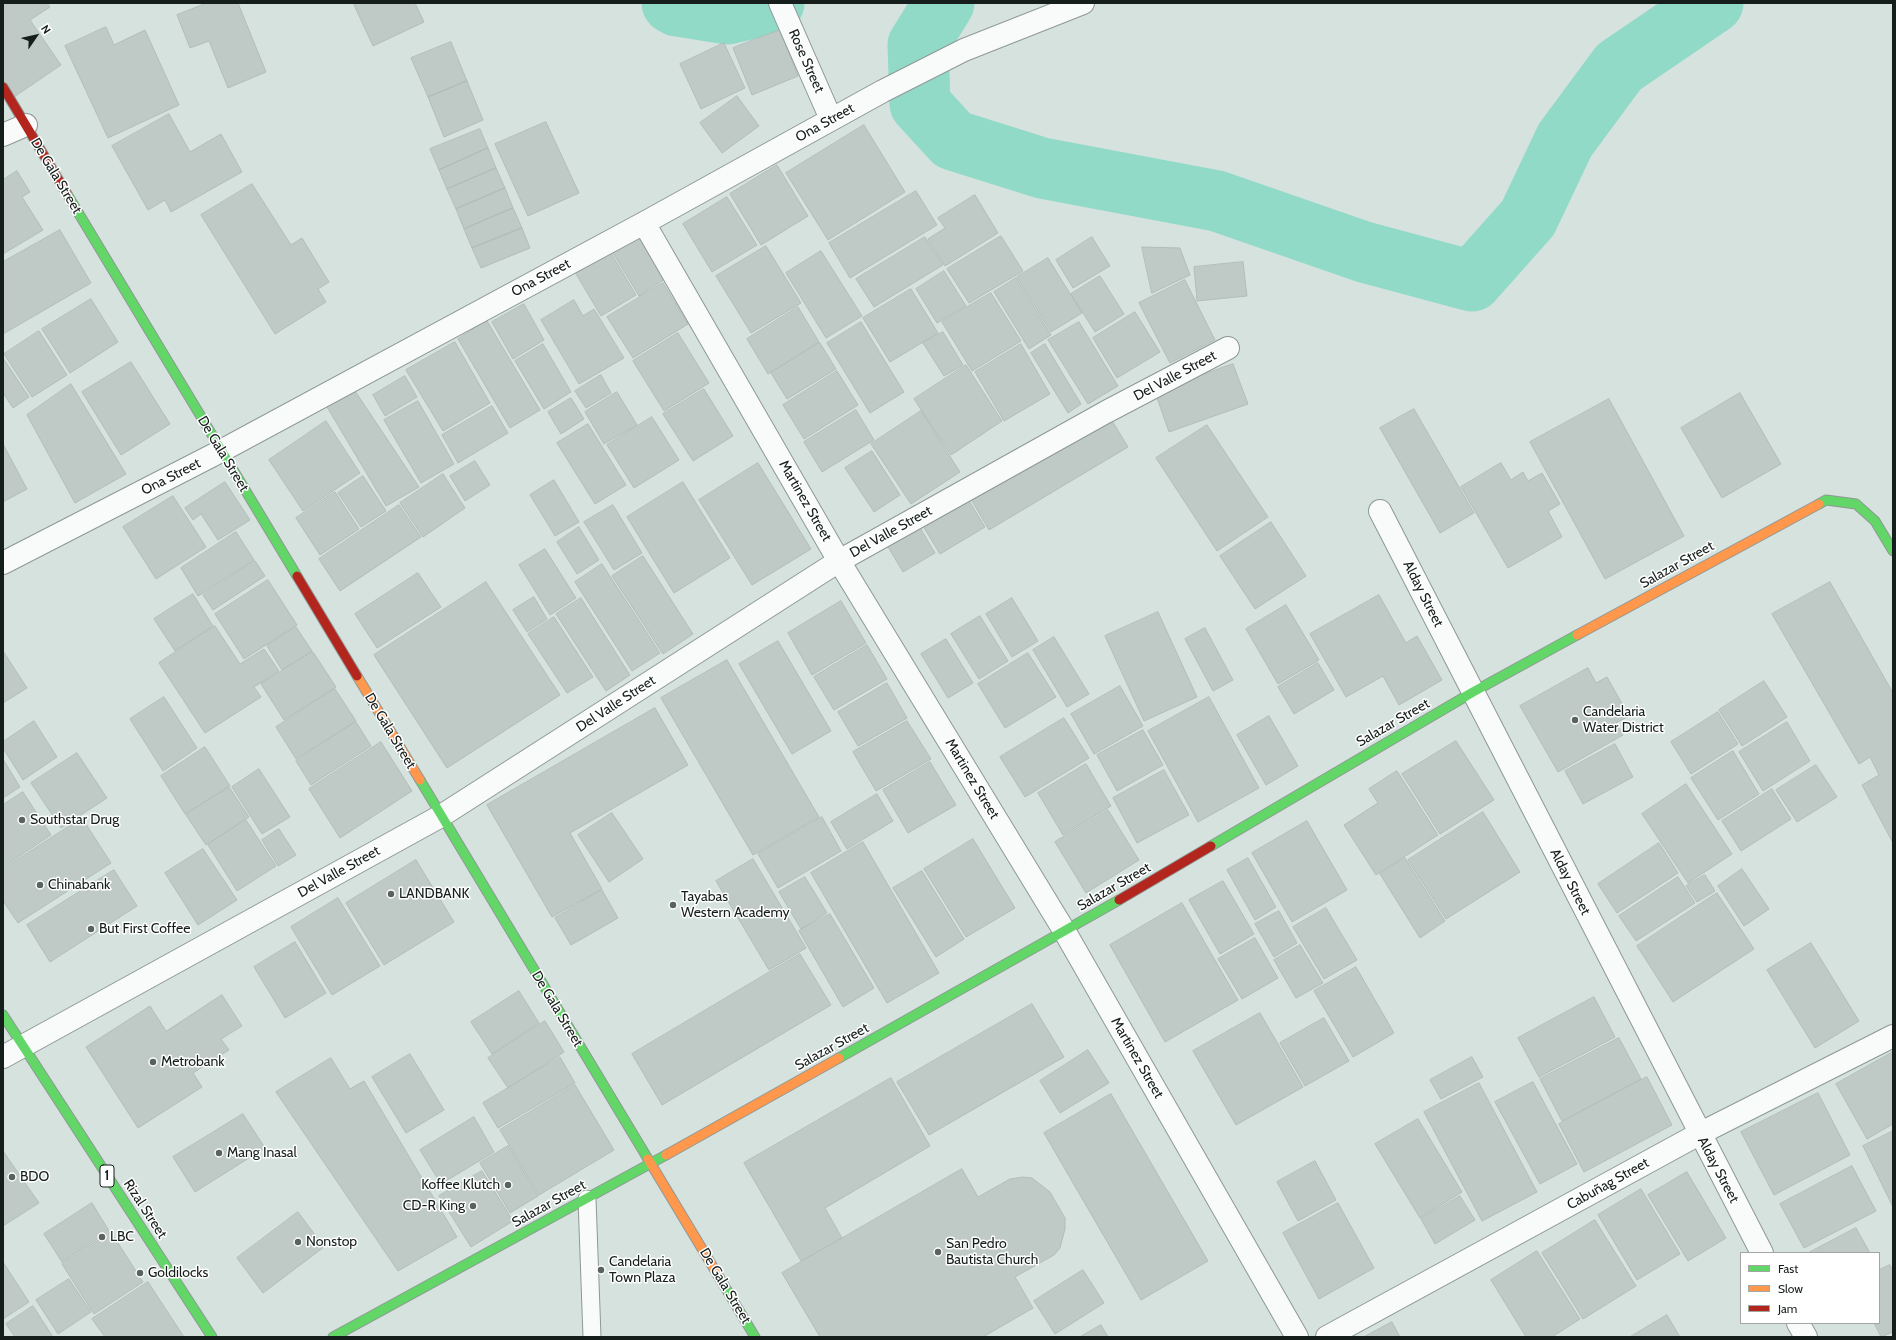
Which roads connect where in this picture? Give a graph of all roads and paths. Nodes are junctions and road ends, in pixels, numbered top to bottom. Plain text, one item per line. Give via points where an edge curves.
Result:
1 (780, 3) edge
2 (1084, 3) edge
3 (3, 87) edge
4 (832, 119) junction
5 (26, 125) junction
6 (3, 135) edge
7 (644, 223) junction
8 (1228, 348) dead end
9 (221, 451) junction
10 (1380, 511) dead end
11 (1893, 551) edge
12 (840, 561) junction
13 (3, 563) edge
14 (1473, 692) junction
15 (441, 816) junction
16 (1065, 932) junction
17 (3, 1015) edge
18 (1893, 1036) edge
19 (23, 1045) junction
20 (3, 1057) edge
21 (1699, 1134) junction
22 (651, 1164) junction
23 (587, 1199) junction
24 (1761, 1252) edge
25 (1799, 1324) edge
26 (212, 1337) edge
27 (333, 1337) edge
28 (592, 1337) edge
29 (755, 1337) edge
30 (1297, 1337) edge
31 (1327, 1337) edge
32 (1806, 1337) edge

1 - 4 street, Rose Street
2 - 4 street, Ona Street via 964,50
3 - 5 street, De Gala Street
4 - 7 street, Ona Street
5 - 6 street, De Gala Street
5 - 9 street, De Gala Street
7 - 9 street, Ona Street
7 - 12 street, Martinez Street
8 - 12 street, Del Valle Street via 1106,412
9 - 13 street, Ona Street
9 - 15 street, De Gala Street
10 - 14 street, Alday Street
11 - 14 street, Salazar Street via 1875,521 1856,504 1826,500
12 - 15 street, Del Valle Street
12 - 16 street, Martinez Street
14 - 16 street, Salazar Street
14 - 21 street, Alday Street
15 - 19 street, Del Valle Street
15 - 22 street, De Gala Street
16 - 22 street, Salazar Street
16 - 30 street, Martinez Street
17 - 19 street, Rizal Street / 1
18 - 21 street, Cabuñag Street
19 - 20 street, Del Valle Street
19 - 26 street, Rizal Street / 1
21 - 24 street, Alday Street
21 - 31 street, Cabuñag Street
22 - 23 street, Salazar Street
22 - 29 street, De Gala Street
23 - 27 street, Salazar Street
23 - 28 lane
25 - 32 street

